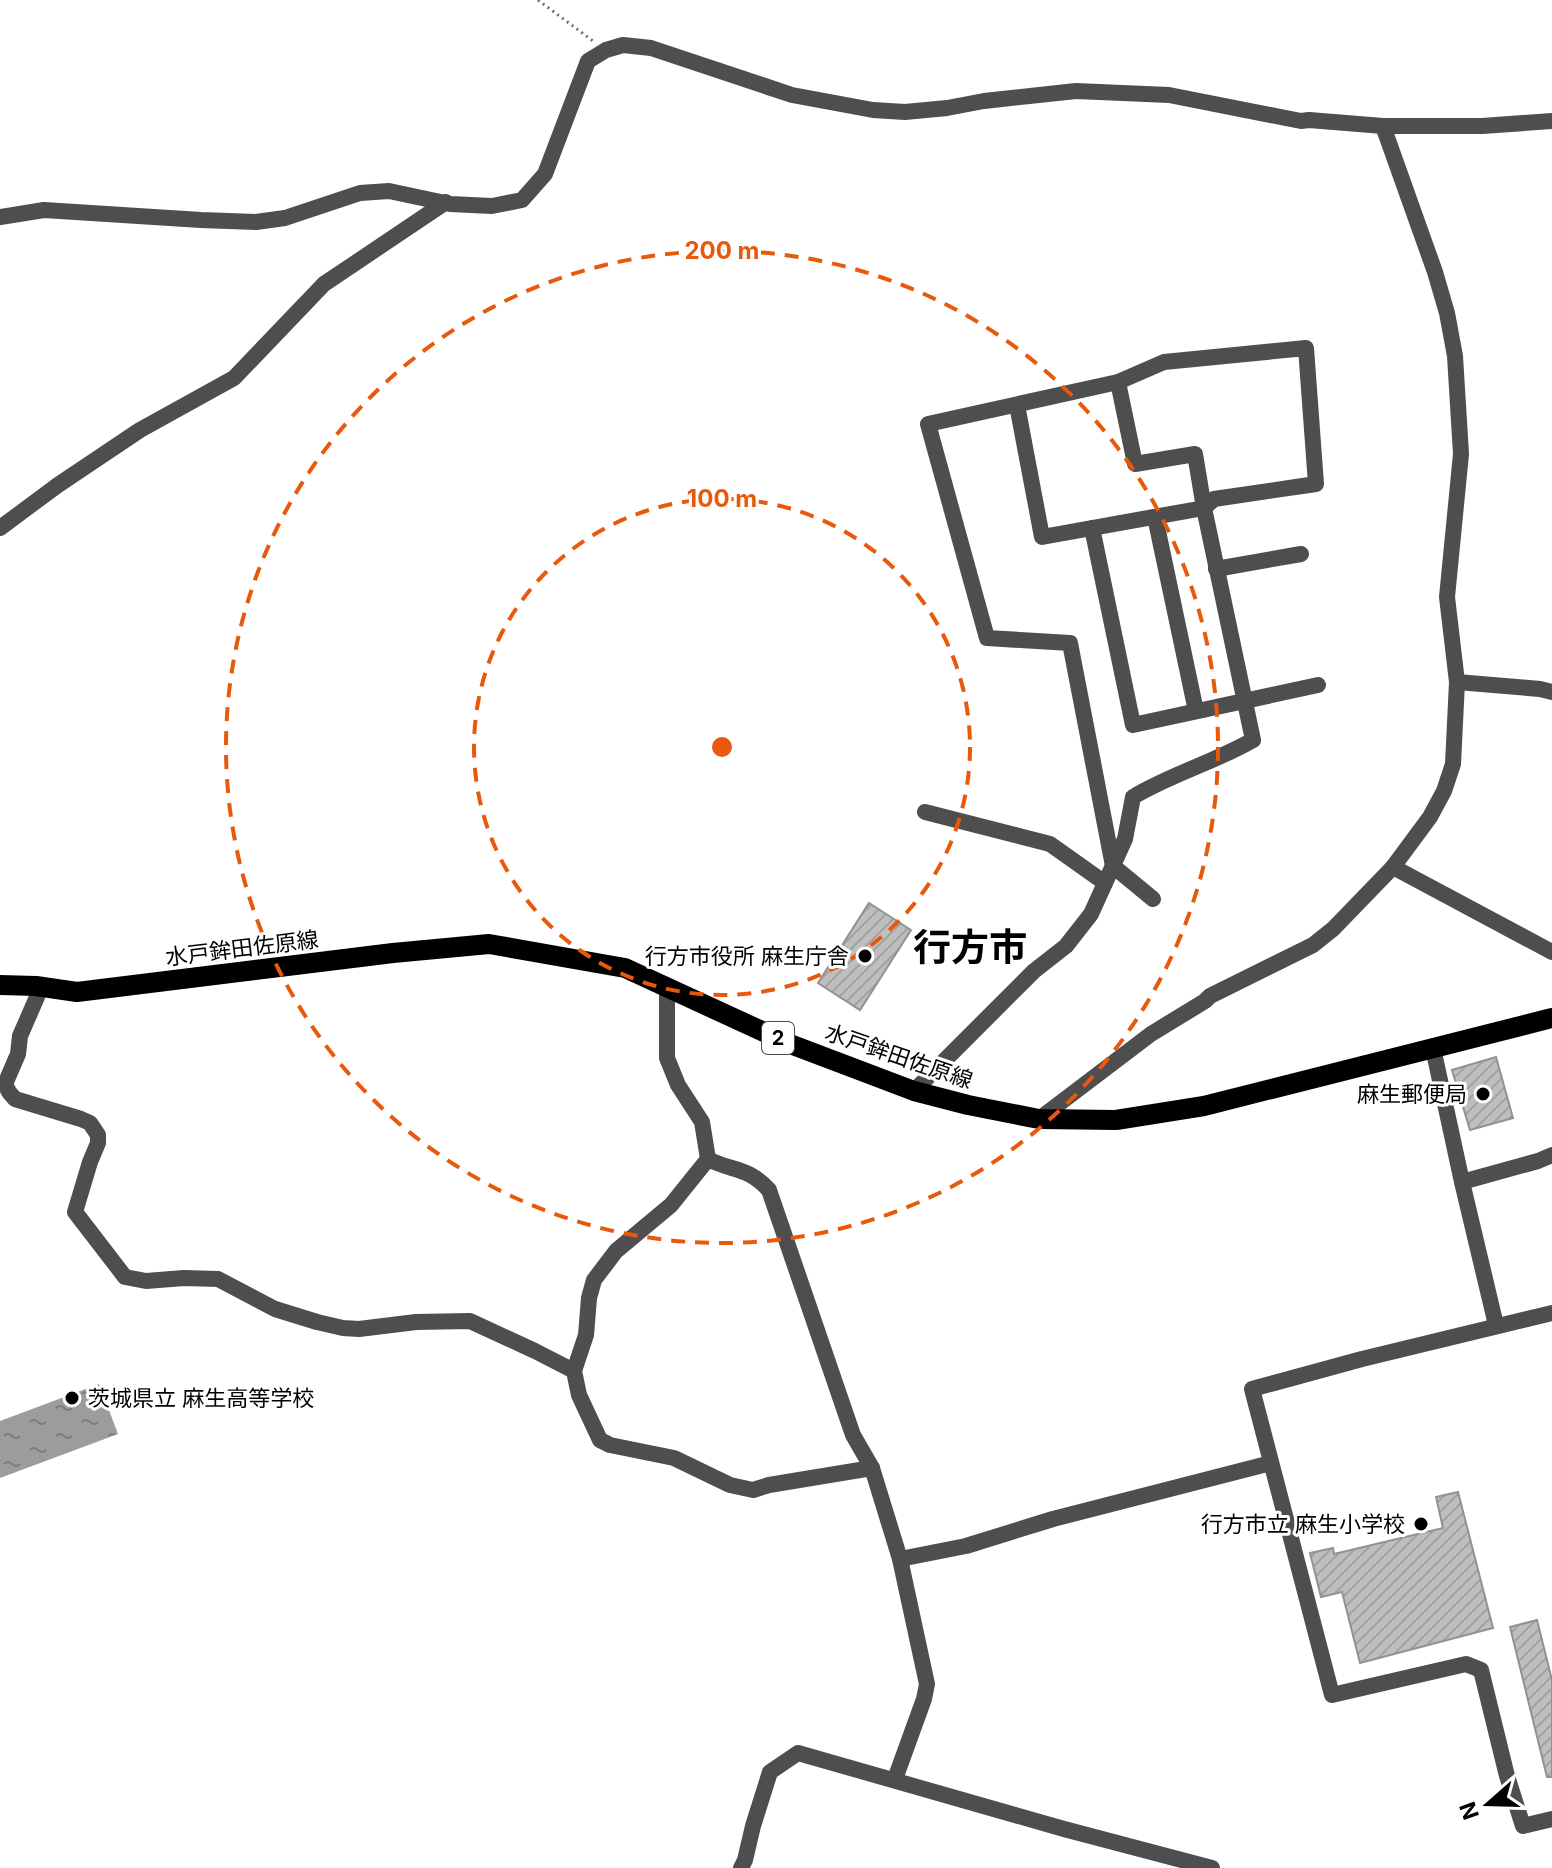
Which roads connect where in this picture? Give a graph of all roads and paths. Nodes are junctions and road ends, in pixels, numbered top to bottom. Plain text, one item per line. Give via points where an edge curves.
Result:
1 (538, 0) edge
2 (606, 50) junction
3 (1552, 121) edge
4 (1383, 126) junction
5 (446, 202) junction
6 (0, 217) edge
7 (1118, 382) junction
8 (1017, 405) junction
9 (1204, 508) junction
10 (1155, 517) junction
11 (0, 528) edge
12 (1092, 528) junction
13 (1301, 554) dead end
14 (1216, 569) junction
15 (1457, 682) junction
16 (1318, 685) dead end
17 (1552, 692) edge
18 (1244, 701) junction
19 (1196, 711) junction
20 (925, 812) dead end
21 (1113, 866) junction
22 (1393, 867) junction
23 (1105, 883) junction
24 (1153, 899) dead end
25 (1552, 952) edge
26 (0, 985) edge
27 (36, 986) junction
28 (667, 987) junction
29 (1552, 1018) edge
30 (1433, 1048) junction
31 (914, 1091) junction
32 (1039, 1119) junction
33 (1552, 1155) edge
34 (708, 1159) junction
35 (1462, 1182) junction
36 (1552, 1313) edge
37 (1496, 1325) junction
38 (574, 1371) junction
39 (1271, 1463) junction
40 (872, 1468) junction
41 (900, 1559) junction
42 (895, 1779) junction
43 (1552, 1819) edge
44 (741, 1868) edge
45 (1212, 1868) edge

1 - 2 path
2 - 4 street via 623,45 651,48 792,95 873,110 905,112 1076,91 1169,95 1301,121
2 - 5 street via 588,61 545,174 522,200 492,206
3 - 4 street
4 - 15 street via 1435,272 1455,356 1461,454 1447,597
5 - 6 street via 389,191 360,193 256,222 44,210
5 - 11 street via 324,284 234,378 140,430
7 - 8 street
7 - 9 street via 1135,464 1195,454
7 - 9 street via 1164,362 1306,348 1316,484 1214,499
8 - 12 street via 1042,537
8 - 21 street via 928,424 987,638 1070,643
9 - 10 street
9 - 14 street
10 - 12 street
10 - 19 street
12 - 19 street via 1133,725
13 - 14 street
14 - 18 street
15 - 17 street
15 - 22 street via 1453,764 1444,791
16 - 18 street
18 - 19 street
18 - 21 street via 1253,740 1133,797 1125,839
20 - 23 street via 1050,844
21 - 23 street
21 - 24 street
22 - 25 street
22 - 32 street via 1313,945 1210,996
23 - 31 street via 1091,914 1066,946
26 - 27 main road, 水戸鉾田佐原線 / 2
27 - 28 main road, 水戸鉾田佐原線 / 2 via 77,992 489,944 625,968
27 - 38 street via 37,997 5,1084 15,1099 94,1127 98,1143 75,1212 125,1277 218,1279 275,1309 343,1328 470,1321
28 - 31 main road, 水戸鉾田佐原線 / 2 via 790,1044
28 - 34 street via 667,1058 702,1122
29 - 30 main road, 水戸鉾田佐原線 / 2
30 - 32 main road, 水戸鉾田佐原線 / 2 via 1204,1106 1116,1120
30 - 35 street
31 - 32 main road, 水戸鉾田佐原線 / 2
33 - 35 street
34 - 38 street via 671,1205 616,1251 594,1280
34 - 40 street via 757,1177 769,1190 853,1435
35 - 37 street
36 - 37 street
37 - 39 street via 1252,1389
38 - 40 street via 600,1440 674,1458 730,1485 753,1490
39 - 41 street
39 - 43 street via 1332,1695 1466,1664 1481,1670 1523,1826
40 - 41 street
41 - 42 street via 927,1684
42 - 44 street via 798,1753 770,1772
42 - 45 street

